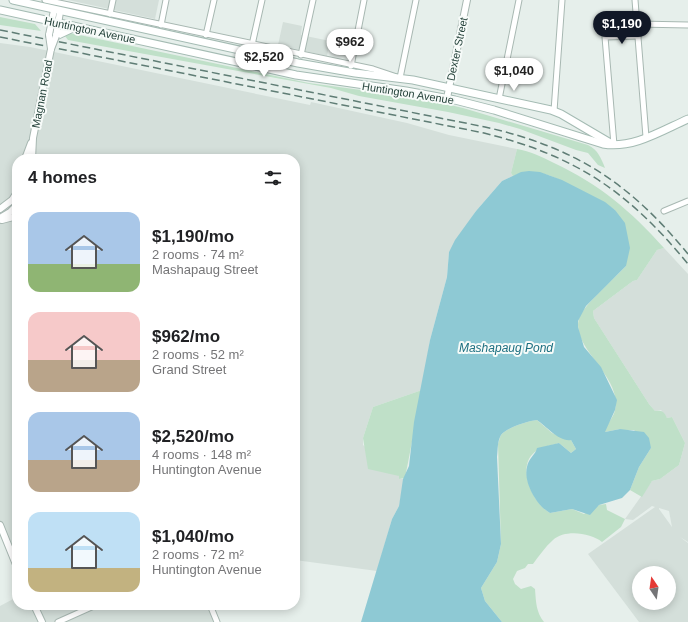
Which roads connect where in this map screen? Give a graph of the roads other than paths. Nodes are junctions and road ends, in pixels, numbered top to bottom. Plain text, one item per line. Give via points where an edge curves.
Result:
1 (13, 0) edge
2 (45, 0) edge
3 (113, 0) edge
4 (166, 0) edge
5 (214, 0) edge
6 (262, 0) edge
7 (313, 0) edge
8 (364, 0) edge
9 (416, 0) edge
10 (467, 0) edge
11 (519, 0) edge
12 (562, 0) edge
13 (635, 0) edge
14 (62, 2) edge
15 (0, 10) edge
16 (57, 11) junction
17 (110, 14) junction
18 (55, 22) junction
19 (637, 24) junction
20 (161, 25) junction
21 (688, 25) edge
22 (78, 27) junction
23 (52, 35) junction
24 (206, 35) junction
25 (638, 36) junction
26 (252, 45) junction
27 (301, 55) junction
28 (351, 66) junction
29 (400, 78) junction
30 (449, 88) junction
31 (447, 98) junction
32 (498, 99) junction
33 (554, 111) junction
34 (688, 119) edge
35 (646, 137) junction
36 (33, 138) junction
37 (614, 145) junction
38 (27, 154) edge
39 (32, 154) edge
40 (688, 201) edge
41 (12, 203) edge
42 (12, 208) edge
43 (0, 209) edge
44 (664, 211) dead end
45 (12, 217) edge
46 (0, 219) edge
47 (0, 525) edge
48 (12, 555) edge
49 (36, 610) edge
50 (85, 610) edge
51 (212, 610) edge
52 (42, 622) edge
53 (58, 622) edge
54 (217, 622) edge

1 - 16 main road, Huntington Avenue
2 - 14 street, Huntington Avenue
3 - 17 street
4 - 20 street
5 - 24 street
6 - 26 street
7 - 27 street
8 - 28 street
9 - 29 street
10 - 30 street, Dexter Street
11 - 32 street
12 - 33 street
13 - 19 street
14 - 17 street, Huntington Avenue
15 - 18 main road, Huntington Avenue
16 - 18 street, Magnan Road
16 - 29 main road, Huntington Avenue via 298,63
17 - 20 street, Huntington Avenue
18 - 22 main road, Huntington Avenue
18 - 23 street, Magnan Road
19 - 21 street
19 - 25 street
20 - 24 street, Huntington Avenue
22 - 23 main road
22 - 31 main road, Huntington Avenue via 301,76
23 - 36 street, Magnan Road, bridge
24 - 26 street, Huntington Avenue
25 - 35 street
25 - 37 street via 605,37
26 - 27 street, Huntington Avenue
27 - 28 street, Huntington Avenue
28 - 29 street, Huntington Avenue via 377,70
29 - 30 main road, Huntington Avenue
30 - 31 street, Dexter Street
30 - 32 main road, Huntington Avenue
31 - 37 main road, Huntington Avenue via 595,142
32 - 33 main road, Huntington Avenue
33 - 37 main road, Huntington Avenue
34 - 35 main road
35 - 37 main road via 628,144
36 - 38 street, Magnan Road
36 - 39 street, Magnan Road
40 - 44 street
41 - 43 street
42 - 46 street
45 - 46 street
47 - 48 street
49 - 52 street
50 - 53 street
51 - 54 street

